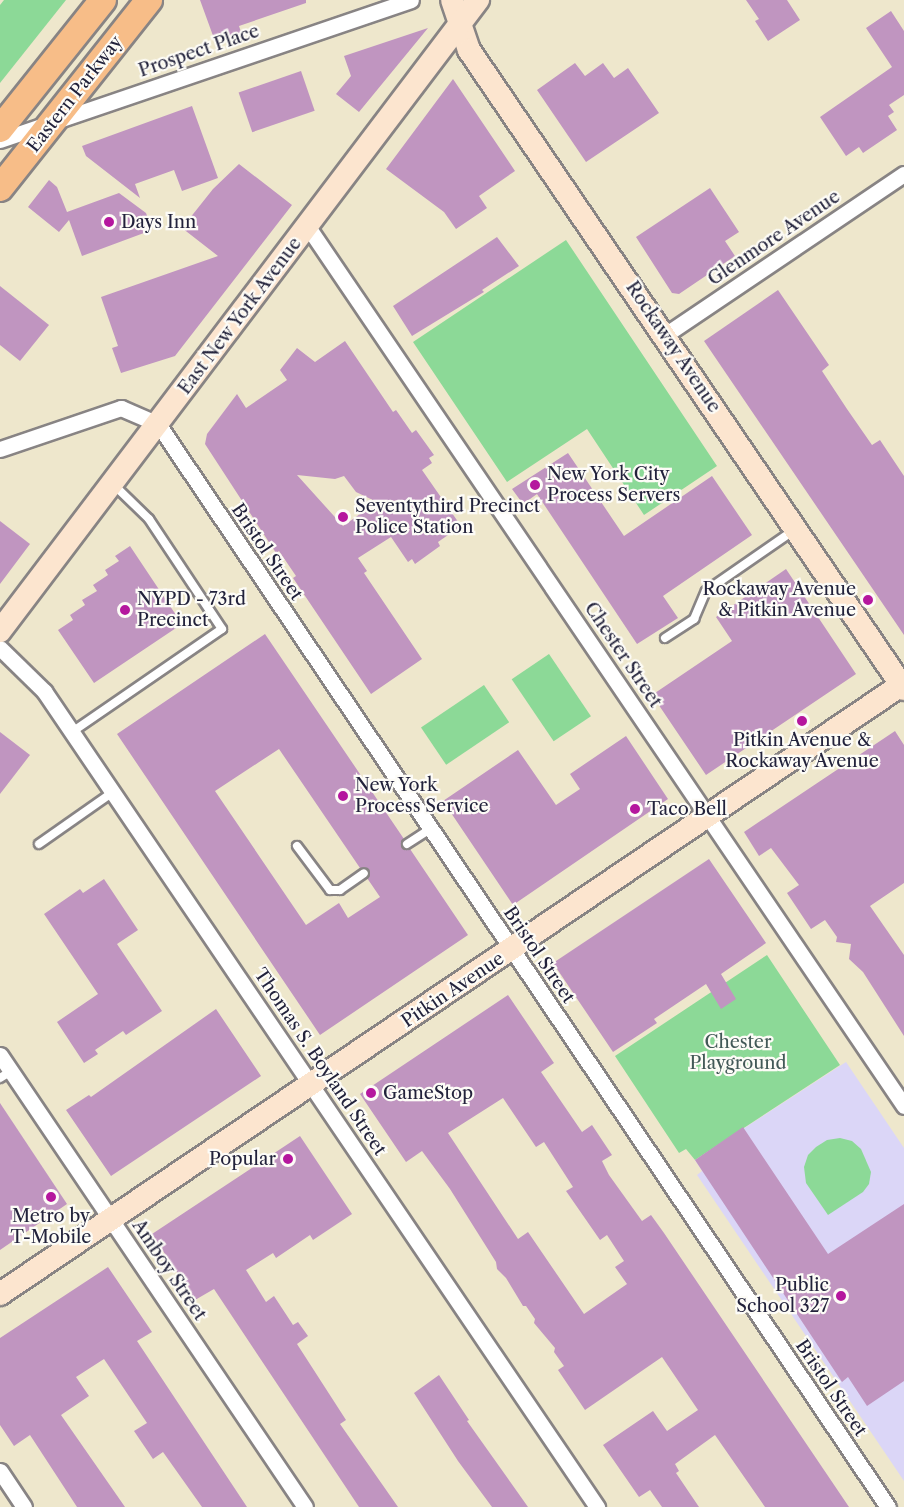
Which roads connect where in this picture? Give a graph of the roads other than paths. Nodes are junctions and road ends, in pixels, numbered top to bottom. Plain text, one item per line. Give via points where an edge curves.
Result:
1 (103, 0) edge
2 (149, 0) edge
3 (411, 0) edge
4 (452, 0) edge
5 (478, 0) edge
6 (460, 24) junction
7 (53, 121) junction
8 (0, 129) edge
9 (0, 140) edge
10 (904, 174) edge
11 (0, 188) edge
12 (308, 227) junction
13 (665, 335) junction
14 (158, 424) junction
15 (0, 449) edge
16 (112, 484) junction
17 (796, 528) junction
18 (0, 631) edge
19 (665, 638) dead end
20 (0, 648) edge
21 (903, 686) edge
22 (72, 732) junction
23 (113, 792) junction
24 (708, 816) junction
25 (430, 829) junction
26 (39, 843) dead end
27 (407, 844) dead end
28 (297, 846) dead end
29 (364, 873) dead end
30 (512, 950) junction
31 (0, 1055) edge
32 (5, 1074) edge
33 (312, 1085) junction
34 (904, 1106) edge
35 (111, 1219) junction
36 (0, 1294) edge
37 (0, 1471) edge
38 (24, 1507) edge
39 (305, 1507) edge
40 (597, 1507) edge
41 (888, 1507) edge

1 - 8 main road, Eastern Parkway
2 - 7 main road, Eastern Parkway
3 - 7 street, Prospect Place
4 - 6 street, Rockaway Avenue
5 - 6 street, East New York Avenue
6 - 12 street, East New York Avenue
6 - 13 street, Rockaway Avenue via 469,50
7 - 9 street, Prospect Place
7 - 11 main road, Eastern Parkway
10 - 13 street, Glenmore Avenue
12 - 14 street, East New York Avenue
12 - 24 street, Chester Street
13 - 17 street, Rockaway Avenue
14 - 15 street via 121,408
14 - 16 street, East New York Avenue
14 - 25 street, Bristol Street
16 - 18 street, East New York Avenue
16 - 22 lane via 149,519 222,629
17 - 19 lane via 706,591 694,619
17 - 21 street, Rockaway Avenue
20 - 22 street, Thomas S. Boyland Street via 44,691
21 - 24 street, Pitkin Avenue
22 - 23 street, Thomas S. Boyland Street
23 - 26 lane
23 - 33 street, Thomas S. Boyland Street
24 - 30 street, Pitkin Avenue
24 - 34 street, Chester Street
25 - 27 lane
25 - 30 street, Bristol Street
28 - 29 lane via 330,890 340,890
30 - 33 street, Pitkin Avenue
30 - 41 street, Bristol Street
31 - 32 street, Amboy Street
32 - 35 street, Amboy Street
33 - 35 street, Pitkin Avenue
33 - 40 street, Thomas S. Boyland Street
35 - 36 street, Pitkin Avenue
35 - 39 street, Amboy Street
37 - 38 street

